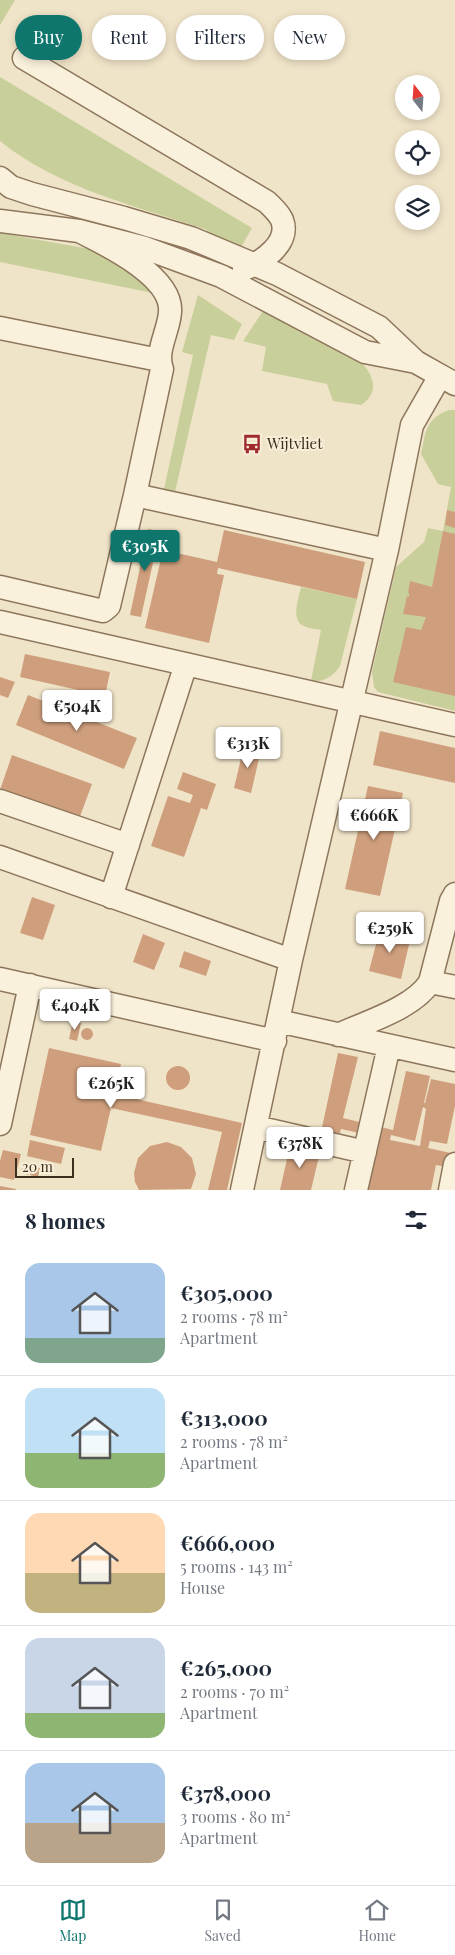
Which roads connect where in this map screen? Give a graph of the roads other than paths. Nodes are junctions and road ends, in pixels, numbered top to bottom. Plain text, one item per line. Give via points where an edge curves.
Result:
1 (27, 60) edge
2 (0, 178) edge
3 (0, 221) edge
4 (79, 231) junction
5 (254, 265) junction
6 (221, 276) junction
7 (0, 328) edge
8 (159, 360) junction
9 (416, 362) junction
10 (448, 380) edge
11 (135, 495) junction
12 (387, 550) junction
13 (0, 587) edge
14 (0, 622) edge
15 (186, 664) junction
16 (352, 701) junction
17 (455, 724) edge
18 (0, 800) edge
19 (128, 845) junction
20 (0, 858) edge
21 (455, 894) edge
22 (111, 897) junction
23 (291, 960) junction
24 (0, 979) edge
25 (430, 982) junction
26 (30, 985) junction
27 (455, 987) edge
28 (276, 1031) junction
29 (338, 1035) junction
30 (389, 1046) junction
31 (455, 1060) edge
32 (0, 1124) edge
33 (256, 1127) junction
34 (365, 1152) junction
35 (455, 1164) edge
36 (242, 1190) edge
37 (356, 1190) edge
38 (450, 1190) edge

1 - 5 street via 267,202 283,222 282,234 276,248
2 - 5 street via 12,187 191,238
3 - 4 street
4 - 6 street via 146,248
4 - 8 street via 141,266 168,299 171,311
5 - 6 street
5 - 9 street via 379,327
6 - 9 street via 365,352
7 - 8 street
8 - 11 street via 162,369
9 - 10 street
10 - 12 street via 412,425
11 - 12 street
11 - 13 street via 109,606 102,611
12 - 16 street
14 - 15 street
15 - 16 street
15 - 19 street
16 - 17 street
16 - 23 street
18 - 19 street
19 - 22 street
20 - 22 street
21 - 25 street
22 - 23 street
23 - 28 street
24 - 26 street
25 - 27 street
25 - 29 street via 425,990 402,1006
26 - 28 street
26 - 32 street
28 - 29 street
28 - 33 street
29 - 30 street
30 - 31 street
30 - 34 street
33 - 34 street
33 - 36 street
34 - 37 street
35 - 38 street

